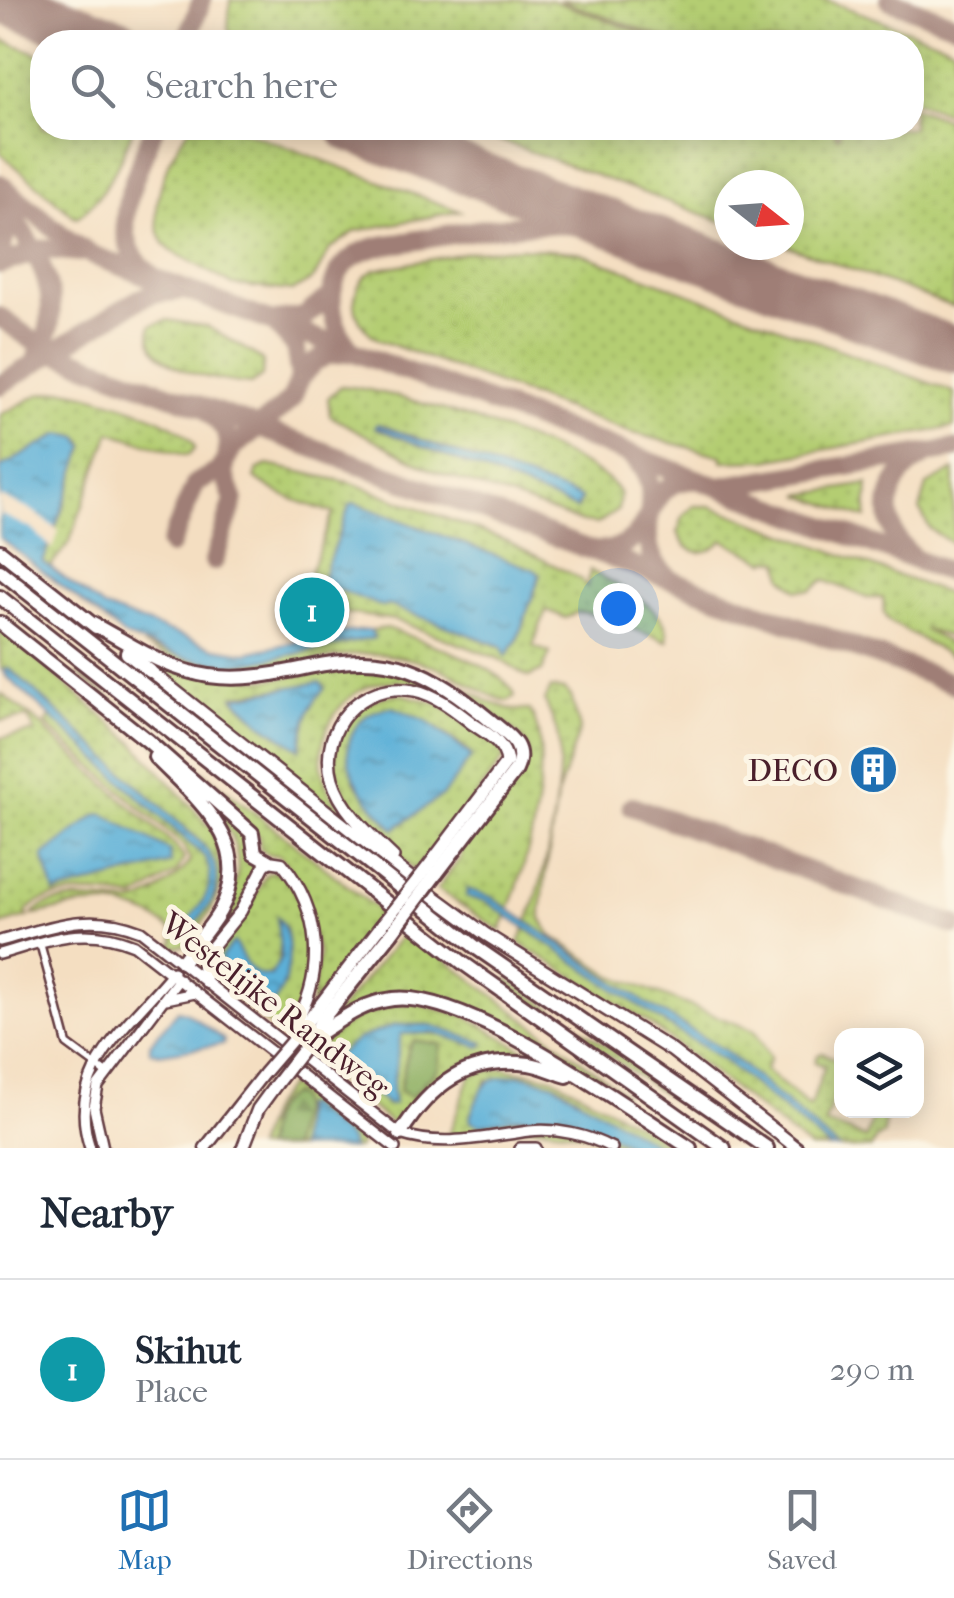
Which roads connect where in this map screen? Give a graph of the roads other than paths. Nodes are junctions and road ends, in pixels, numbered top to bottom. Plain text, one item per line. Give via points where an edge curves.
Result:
1 (0, 552) edge
2 (0, 571) edge
3 (0, 597) edge
4 (0, 622) edge
5 (91, 622) junction
6 (150, 671) joint
7 (104, 706) junction
8 (268, 861) junction
9 (431, 871) junction
10 (436, 898) junction
11 (0, 941) edge
12 (40, 942) junction
13 (195, 945) junction
14 (170, 952) junction
15 (0, 954) edge
16 (159, 964) junction
17 (178, 971) junction
18 (207, 982) junction
19 (160, 985) junction
20 (194, 993) junction
21 (166, 999) junction
22 (302, 1032) junction
23 (95, 1066) junction
24 (105, 1072) junction
25 (584, 1080) junction
26 (400, 1134) junction
27 (388, 1147) edge
28 (90, 1148) edge
29 (103, 1148) edge
30 (205, 1148) edge
31 (240, 1148) edge
32 (520, 1148) edge
33 (536, 1148) edge
34 (612, 1148) edge
35 (690, 1148) edge
36 (724, 1148) edge
37 (767, 1148) edge
38 (797, 1148) edge

1 - 5 highway
2 - 37 highway via 478,949
3 - 36 highway via 463,963
4 - 7 highway
5 - 6 highway
5 - 9 highway via 152,659 203,675 263,676 368,661 412,669 449,687 516,742 521,756
6 - 10 highway
7 - 8 highway via 252,833 255,853
7 - 13 highway via 206,809 224,836 230,885
8 - 18 main road via 241,911 203,958
8 - 22 main road via 290,873 315,936
9 - 10 highway via 505,769 506,753 438,698 382,690 340,720 331,744 332,778 351,813
9 - 22 highway, bridge via 321,1021
10 - 38 highway via 671,1050
11 - 14 street, Westelijke Randweg via 103,920 140,931
12 - 15 street, Westelijke Randweg
12 - 16 street, Westelijke Randweg via 104,934
12 - 23 street via 68,1044
13 - 14 highway
13 - 17 highway
14 - 17 street, Westelijke Randweg
16 - 17 street, Westelijke Randweg
16 - 19 street
17 - 18 street, Westelijke Randweg
17 - 19 street
17 - 20 street, Westelijke Randweg
17 - 21 street
18 - 26 street, Westelijke Randweg
19 - 23 street
20 - 21 street
20 - 27 street, Westelijke Randweg
21 - 24 street
22 - 25 highway via 364,1006 423,1000 475,1018
22 - 30 main road, bridge
22 - 31 highway, bridge
23 - 24 street
23 - 28 street via 83,1100
24 - 29 street via 94,1108
25 - 26 highway via 530,1064 470,1070 428,1093
25 - 35 highway
26 - 27 street
26 - 34 street via 415,1142 458,1145 538,1131 573,1133
32 - 33 street

